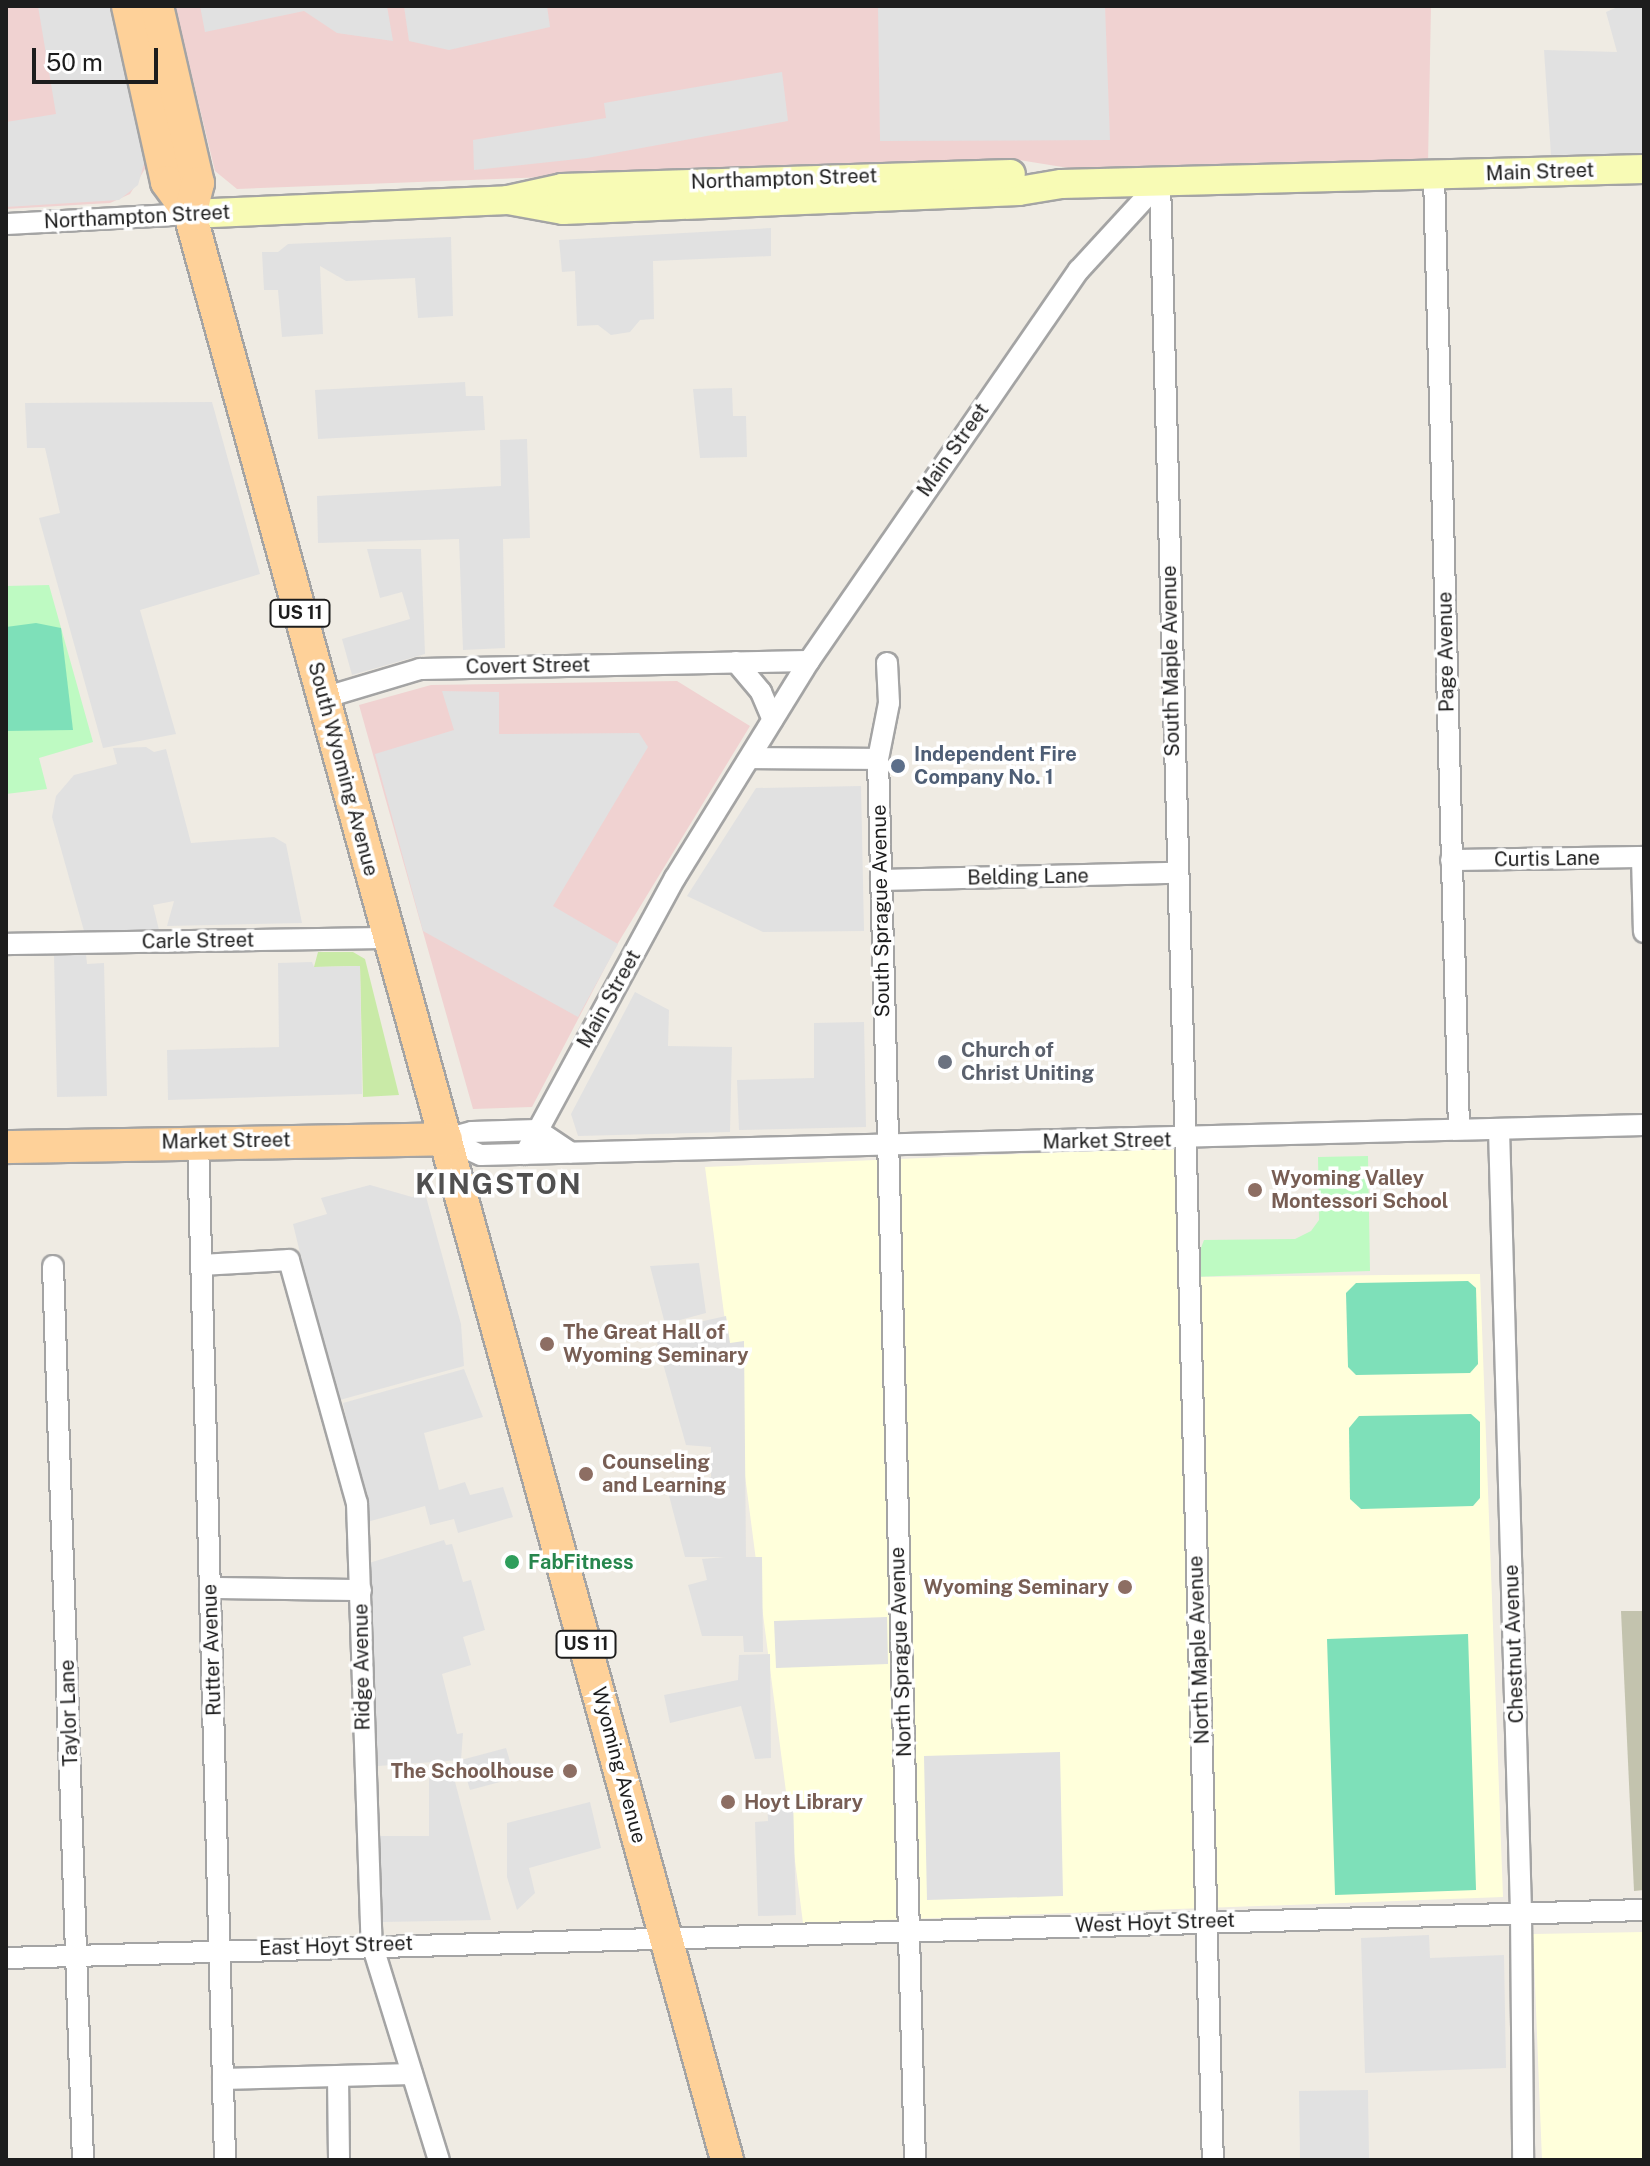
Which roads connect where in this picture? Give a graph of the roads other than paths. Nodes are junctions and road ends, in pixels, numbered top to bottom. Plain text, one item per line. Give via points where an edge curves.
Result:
1 (128, 6) edge
2 (157, 6) edge
3 (1644, 169) edge
4 (1434, 175) junction
5 (1160, 182) junction
6 (190, 214) junction
7 (6, 224) edge
8 (809, 661) junction
9 (736, 662) junction
10 (887, 663) dead end
11 (323, 698) junction
12 (773, 720) junction
13 (750, 758) junction
14 (878, 759) junction
15 (1643, 857) edge
16 (1451, 860) junction
17 (1176, 873) junction
18 (881, 880) junction
19 (1644, 932) edge
20 (389, 938) junction
21 (6, 944) edge
22 (1644, 1125) edge
23 (1459, 1129) junction
24 (1499, 1129) junction
25 (537, 1130) junction
26 (446, 1139) junction
27 (1182, 1140) junction
28 (198, 1141) junction
29 (885, 1144) junction
30 (6, 1147) edge
31 (570, 1152) junction
32 (525, 1154) junction
33 (202, 1265) junction
34 (53, 1266) dead end
35 (210, 1588) junction
36 (361, 1590) junction
37 (1644, 1910) edge
38 (1521, 1913) junction
39 (1208, 1921) junction
40 (910, 1932) junction
41 (666, 1937) junction
42 (372, 1944) junction
43 (220, 1951) junction
44 (78, 1956) junction
45 (6, 1958) edge
46 (412, 2074) junction
47 (338, 2076) junction
48 (223, 2079) junction
49 (83, 2160) edge
50 (225, 2160) edge
51 (339, 2160) edge
52 (439, 2160) edge
53 (727, 2160) edge
54 (915, 2160) edge
55 (1213, 2160) edge
56 (1523, 2160) edge

1 - 6 main road, South Wyoming Avenue / US 11 via 167,182
2 - 6 main road, South Wyoming Avenue / US 11 via 198,183
3 - 4 street, Main Street
4 - 5 street, Main Street
4 - 16 street, Page Avenue
5 - 6 street, Northampton Street via 563,210 508,200
5 - 8 street, Main Street via 1079,270
5 - 17 street, South Maple Avenue
6 - 7 street, Northampton Street
6 - 11 main road, South Wyoming Avenue / US 11
8 - 9 street, Covert Street
8 - 12 street, Main Street
9 - 11 street, Covert Street via 420,669
9 - 12 street via 761,692
10 - 14 street via 889,703
11 - 20 main road, South Wyoming Avenue / US 11
12 - 13 street, Main Street
13 - 14 street
13 - 25 street, Main Street via 658,908
14 - 18 street, South Sprague Avenue
15 - 16 street, Curtis Lane
15 - 19 street
16 - 23 street, Page Avenue
17 - 18 street, Belding Lane
17 - 27 street, South Maple Avenue
18 - 29 street, South Sprague Avenue
20 - 21 street, Carle Street
20 - 26 main road, South Wyoming Avenue / US 11
22 - 24 street, Market Street
23 - 24 street, Market Street
23 - 27 street, Market Street
24 - 38 street, Chestnut Avenue
25 - 26 street, Market Street via 472,1132
25 - 31 street
25 - 32 street, Main Street
26 - 28 main road, Market Street
26 - 32 street, Market Street via 481,1155
26 - 41 main road, Wyoming Avenue / US 11
27 - 29 street, Market Street
27 - 39 street, North Maple Avenue
28 - 30 main road, Market Street
28 - 33 street, Rutter Avenue
29 - 31 street, Market Street
29 - 40 street, North Sprague Avenue
31 - 32 street, Market Street
33 - 35 street, Rutter Avenue
33 - 36 street, Ridge Avenue via 289,1260 357,1503
34 - 44 street, Taylor Lane
35 - 36 street
35 - 43 street, Rutter Avenue
36 - 42 street, Ridge Avenue
37 - 38 street, West Hoyt Street
38 - 39 street, West Hoyt Street
38 - 56 street, Chestnut Avenue
39 - 40 street, West Hoyt Street
39 - 55 street, North Maple Avenue
40 - 41 street, West Hoyt Street
40 - 54 street, North Sprague Avenue
41 - 42 street, East Hoyt Street
41 - 53 main road, Wyoming Avenue / US 11
42 - 43 street, East Hoyt Street
42 - 46 street, Ridge Avenue
43 - 44 street, East Hoyt Street
43 - 48 street, Rutter Avenue
44 - 45 street, East Hoyt Street
44 - 49 street, Taylor Lane
46 - 47 street
46 - 52 street, Ridge Avenue
47 - 48 street
47 - 51 street
48 - 50 street, Rutter Avenue

